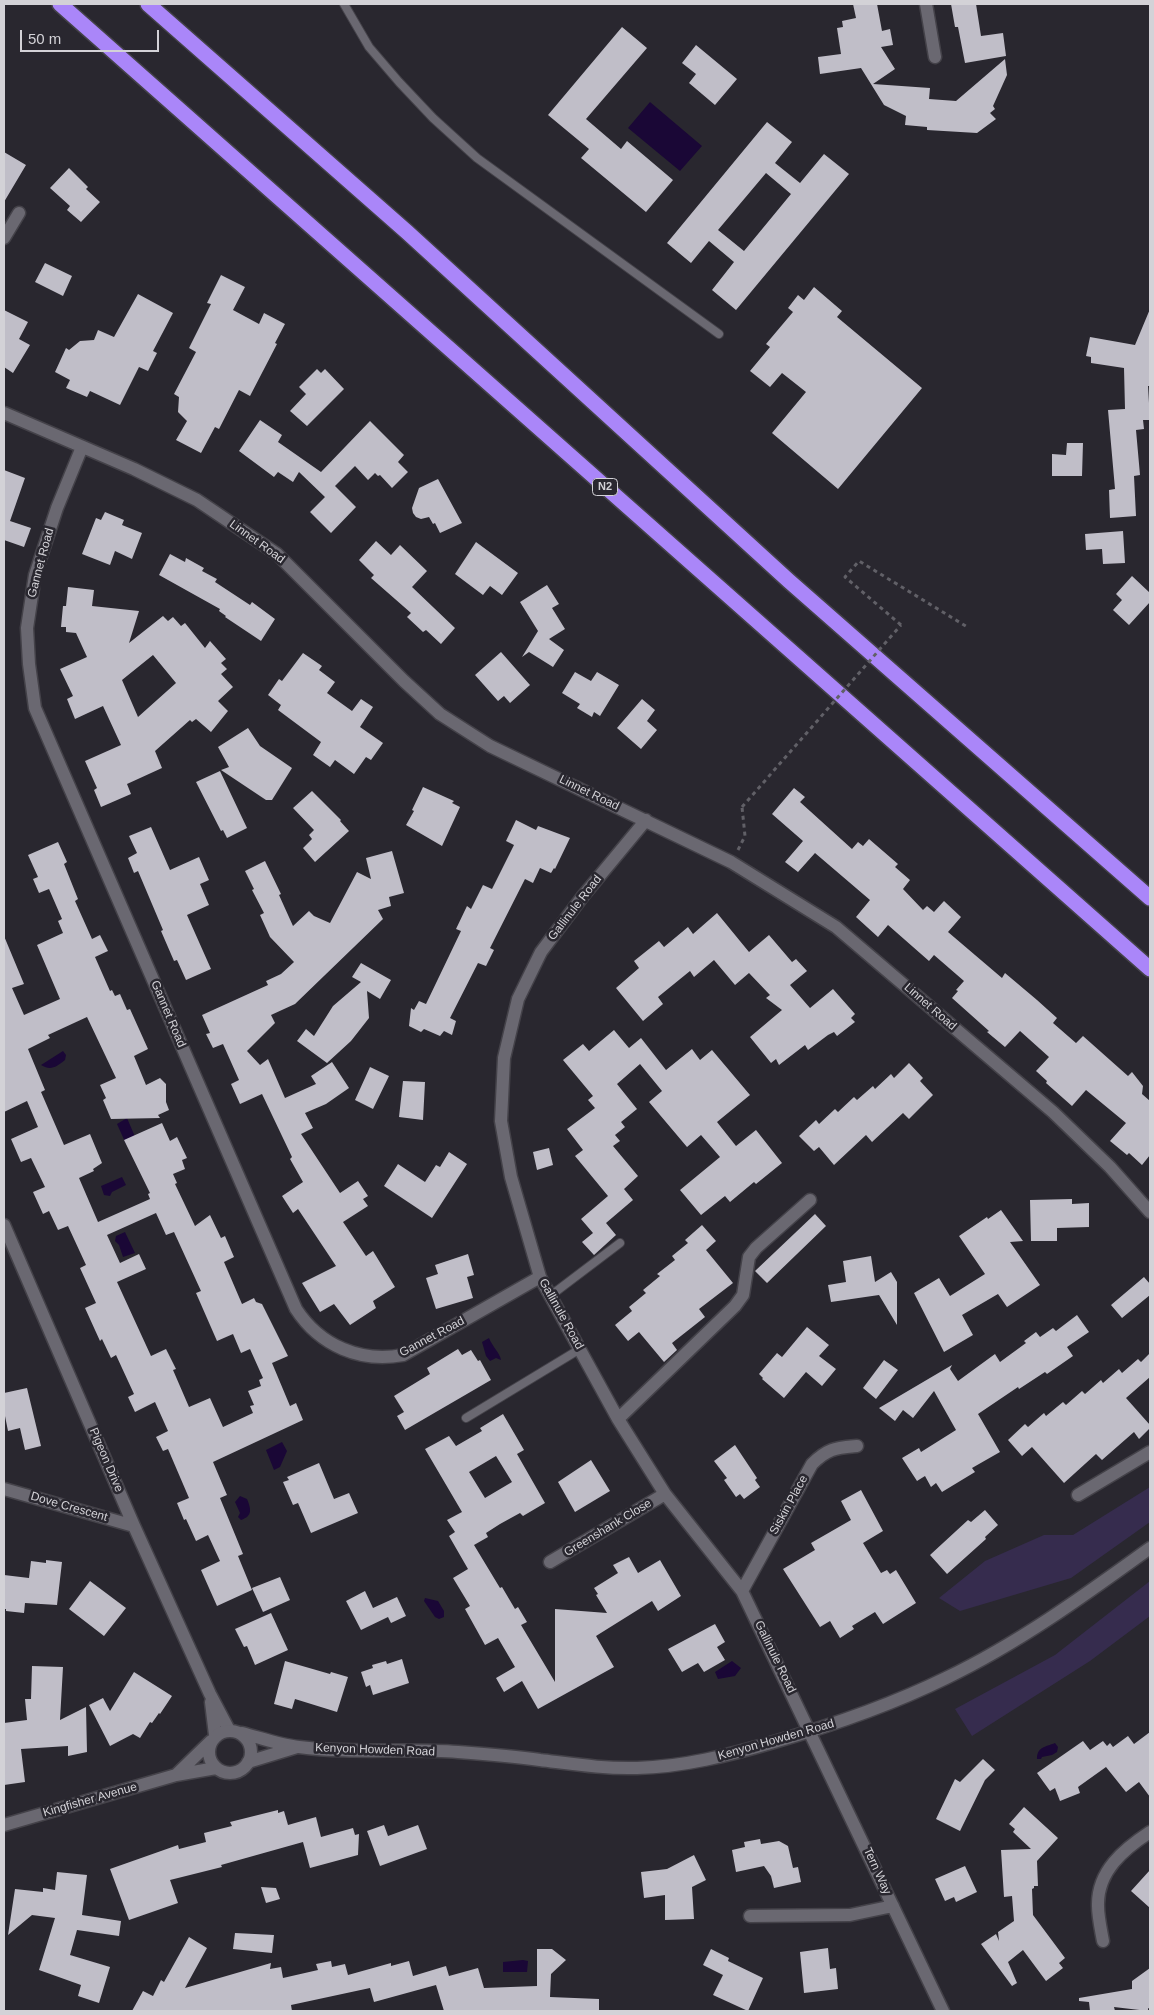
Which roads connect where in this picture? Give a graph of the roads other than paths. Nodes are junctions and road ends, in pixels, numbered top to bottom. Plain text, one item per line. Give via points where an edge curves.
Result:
1 (60, 4) edge
2 (148, 4) edge
3 (344, 4) edge
4 (926, 4) edge
5 (935, 57) dead end
6 (19, 213) dead end
7 (4, 238) edge
8 (719, 334) dead end
9 (4, 413) edge
10 (82, 447) junction
11 (646, 820) junction
12 (1150, 898) edge
13 (1150, 969) edge
14 (810, 1200) dead end
15 (1150, 1212) edge
16 (4, 1225) edge
17 (620, 1243) dead end
18 (540, 1277) junction
19 (550, 1296) junction
20 (580, 1349) junction
21 (466, 1418) dead end
22 (618, 1419) junction
23 (857, 1446) dead end
24 (1150, 1452) edge
25 (4, 1489) edge
26 (666, 1494) junction
27 (1078, 1495) dead end
28 (134, 1526) junction
29 (1150, 1548) edge
30 (550, 1562) dead end
31 (742, 1591) junction
32 (210, 1694) junction
33 (229, 1730) junction
34 (811, 1732) junction
35 (242, 1733) junction
36 (213, 1738) junction
37 (297, 1747) junction
38 (248, 1762) junction
39 (216, 1768) junction
40 (176, 1774) junction
41 (4, 1825) edge
42 (1150, 1832) edge
43 (893, 1906) junction
44 (750, 1916) dead end
45 (1102, 1941) dead end
46 (943, 2011) edge

1 - 13 highway, N2
2 - 12 highway via 407,232 789,580
3 - 8 lane via 369,47 398,82 477,158
4 - 5 street
6 - 7 street
9 - 10 street, Linnet Road
10 - 11 street, Linnet Road via 197,500 277,554 440,714 490,746
10 - 18 street, Gannet Road via 56,508 35,575 26,628 35,708 296,1309 310,1327 347,1352 390,1358 403,1355
11 - 15 street, Linnet Road via 732,862 836,927 1052,1112 1110,1167
11 - 18 street, Gallinule Road via 541,952 518,999 504,1058 501,1121 511,1177
14 - 22 street via 756,1248 749,1258 743,1295 735,1306
16 - 28 street, Pigeon Drive
17 - 19 lane
18 - 19 street, Gallinule Road
19 - 20 street, Gallinule Road
20 - 21 lane
20 - 22 street, Gallinule Road
22 - 26 street, Gallinule Road
23 - 31 street, Siskin Place via 833,1448 812,1464
24 - 27 street
25 - 28 street, Dove Crescent
26 - 30 street, Greenshank Close
26 - 31 street, Gallinule Road
28 - 32 street, Pigeon Drive
29 - 34 street, Kenyon Howden Road via 1066,1609 1008,1645 956,1673 878,1708
31 - 34 street, Gallinule Road
32 - 33 street, Pigeon Drive
32 - 36 street, Pigeon Drive
33 - 35 street
33 - 36 street via 221,1731
34 - 37 street, Kenyon Howden Road via 740,1752 682,1764 638,1768 589,1767 455,1752
34 - 43 street, Tern Way
35 - 37 street, Kenyon Howden Road
35 - 38 street via 251,1748
36 - 39 street via 208,1756
36 - 40 street, Kingfisher Avenue
37 - 38 street, Kenyon Howden Road
38 - 39 street via 243,1768 230,1773
39 - 40 street, Kingfisher Avenue
40 - 41 street, Kingfisher Avenue
42 - 45 street via 1115,1861 1101,1884 1098,1905
43 - 44 street via 850,1915
43 - 46 street, Tern Way

